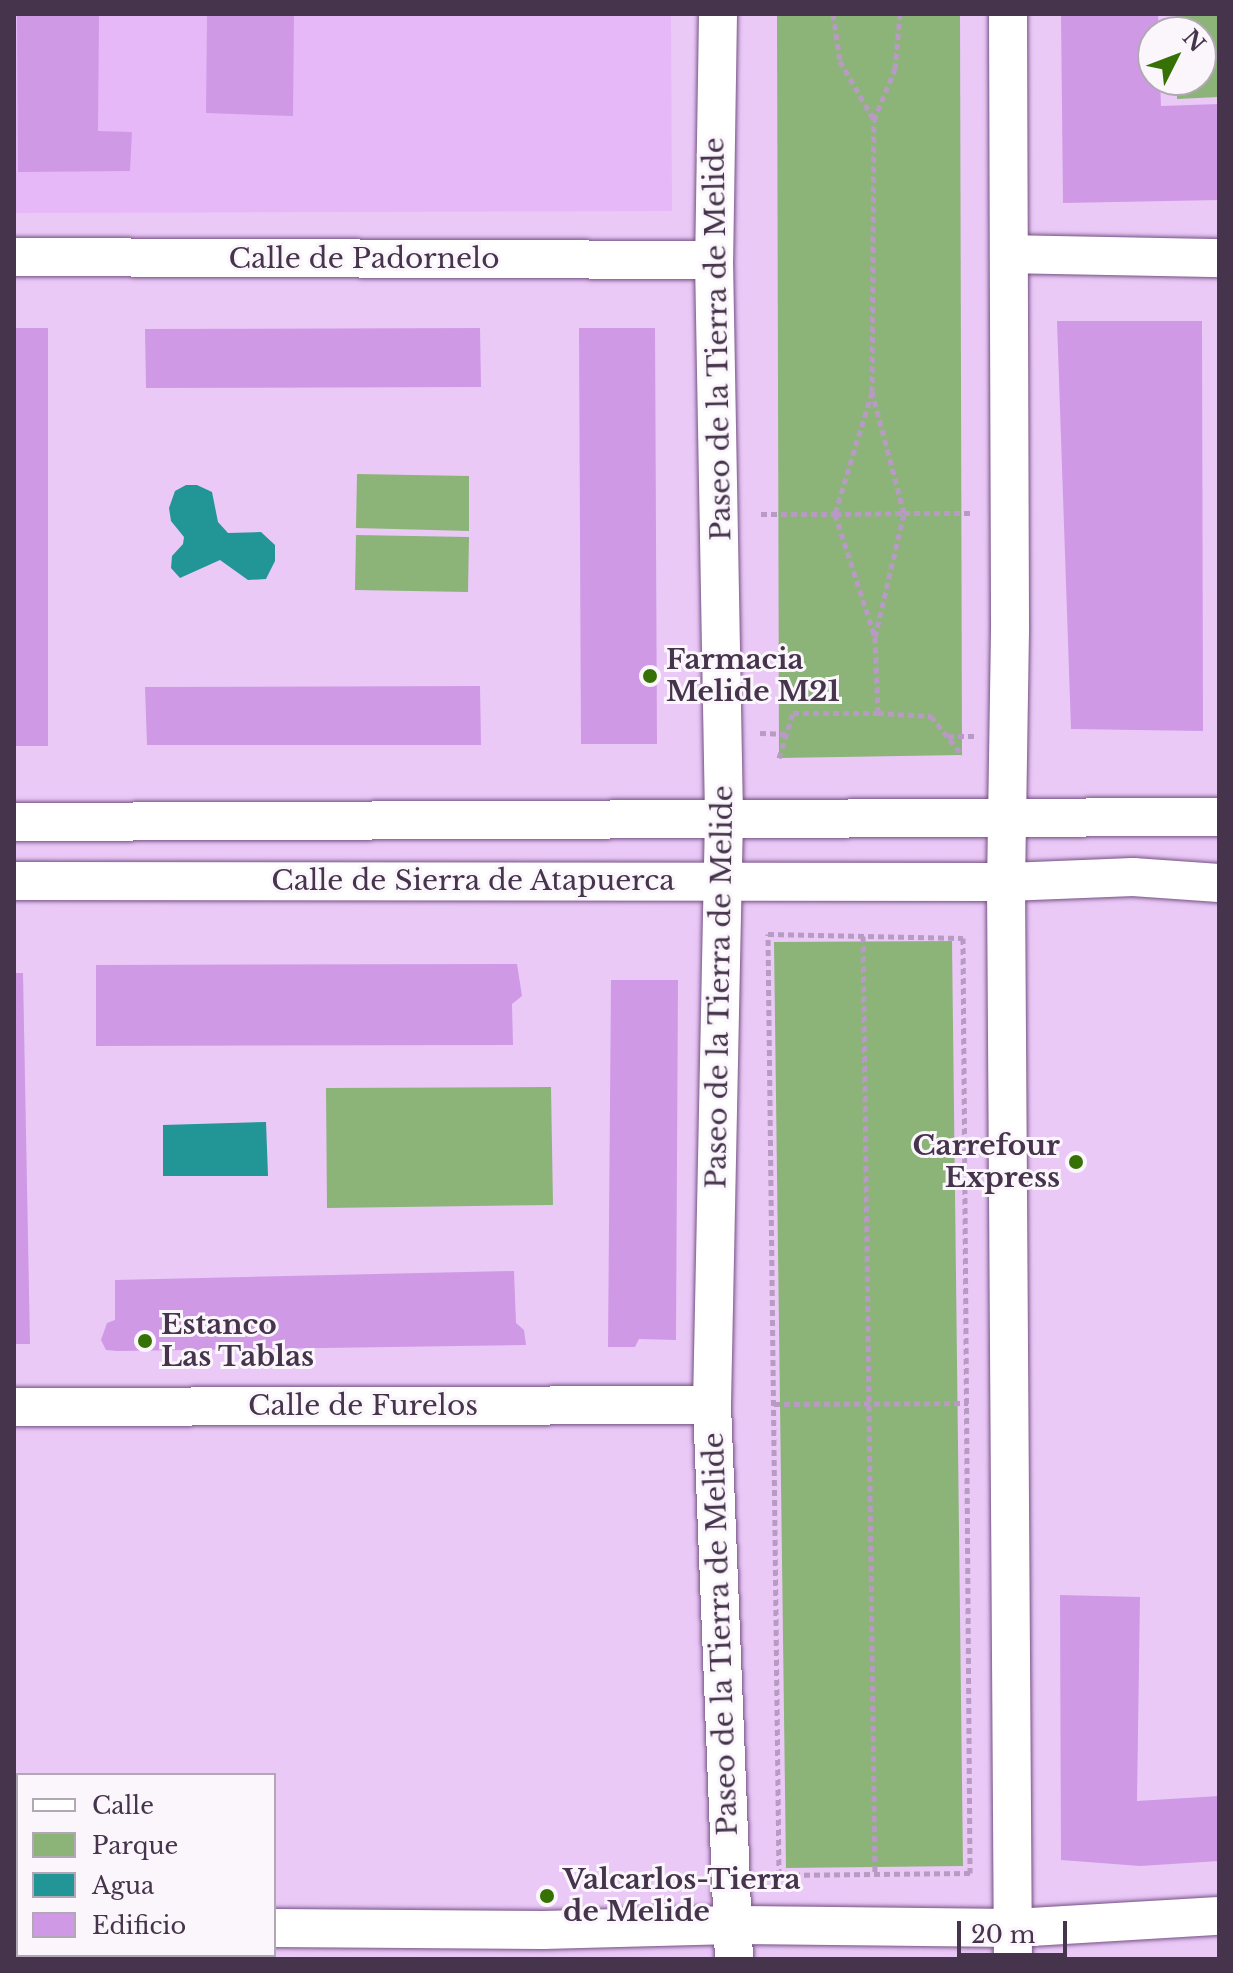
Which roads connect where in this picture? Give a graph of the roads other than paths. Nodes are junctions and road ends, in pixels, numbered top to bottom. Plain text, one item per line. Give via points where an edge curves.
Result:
1 (718, 14) edge
2 (1008, 14) edge
3 (1009, 254) junction
4 (14, 257) edge
5 (1219, 258) edge
6 (714, 260) junction
7 (724, 817) junction
8 (1219, 817) edge
9 (1010, 818) junction
10 (14, 822) edge
11 (14, 881) edge
12 (723, 881) junction
13 (1006, 882) junction
14 (1219, 883) edge
15 (712, 1405) junction
16 (14, 1407) edge
17 (1219, 1916) edge
18 (276, 1928) edge
19 (734, 1942) edge
20 (1014, 1944) edge

1 - 6 street, Paseo de la Tierra de Melide
2 - 3 street
3 - 5 street
3 - 9 street
4 - 6 street, Calle de Padornelo
6 - 7 street, Paseo de la Tierra de Melide
7 - 9 street
7 - 10 street
7 - 12 street, Paseo de la Tierra de Melide
8 - 9 street
9 - 13 street
11 - 12 street, Calle de Sierra de Atapuerca
12 - 13 street, Calle de Sierra de Atapuerca
12 - 15 street, Paseo de la Tierra de Melide
13 - 14 street, Calle de Sierra de Atapuerca via 1133,877
13 - 20 street
15 - 16 street, Calle de Furelos
15 - 19 street, Paseo de la Tierra de Melide
17 - 20 street
18 - 19 street via 543,1930
19 - 20 street

